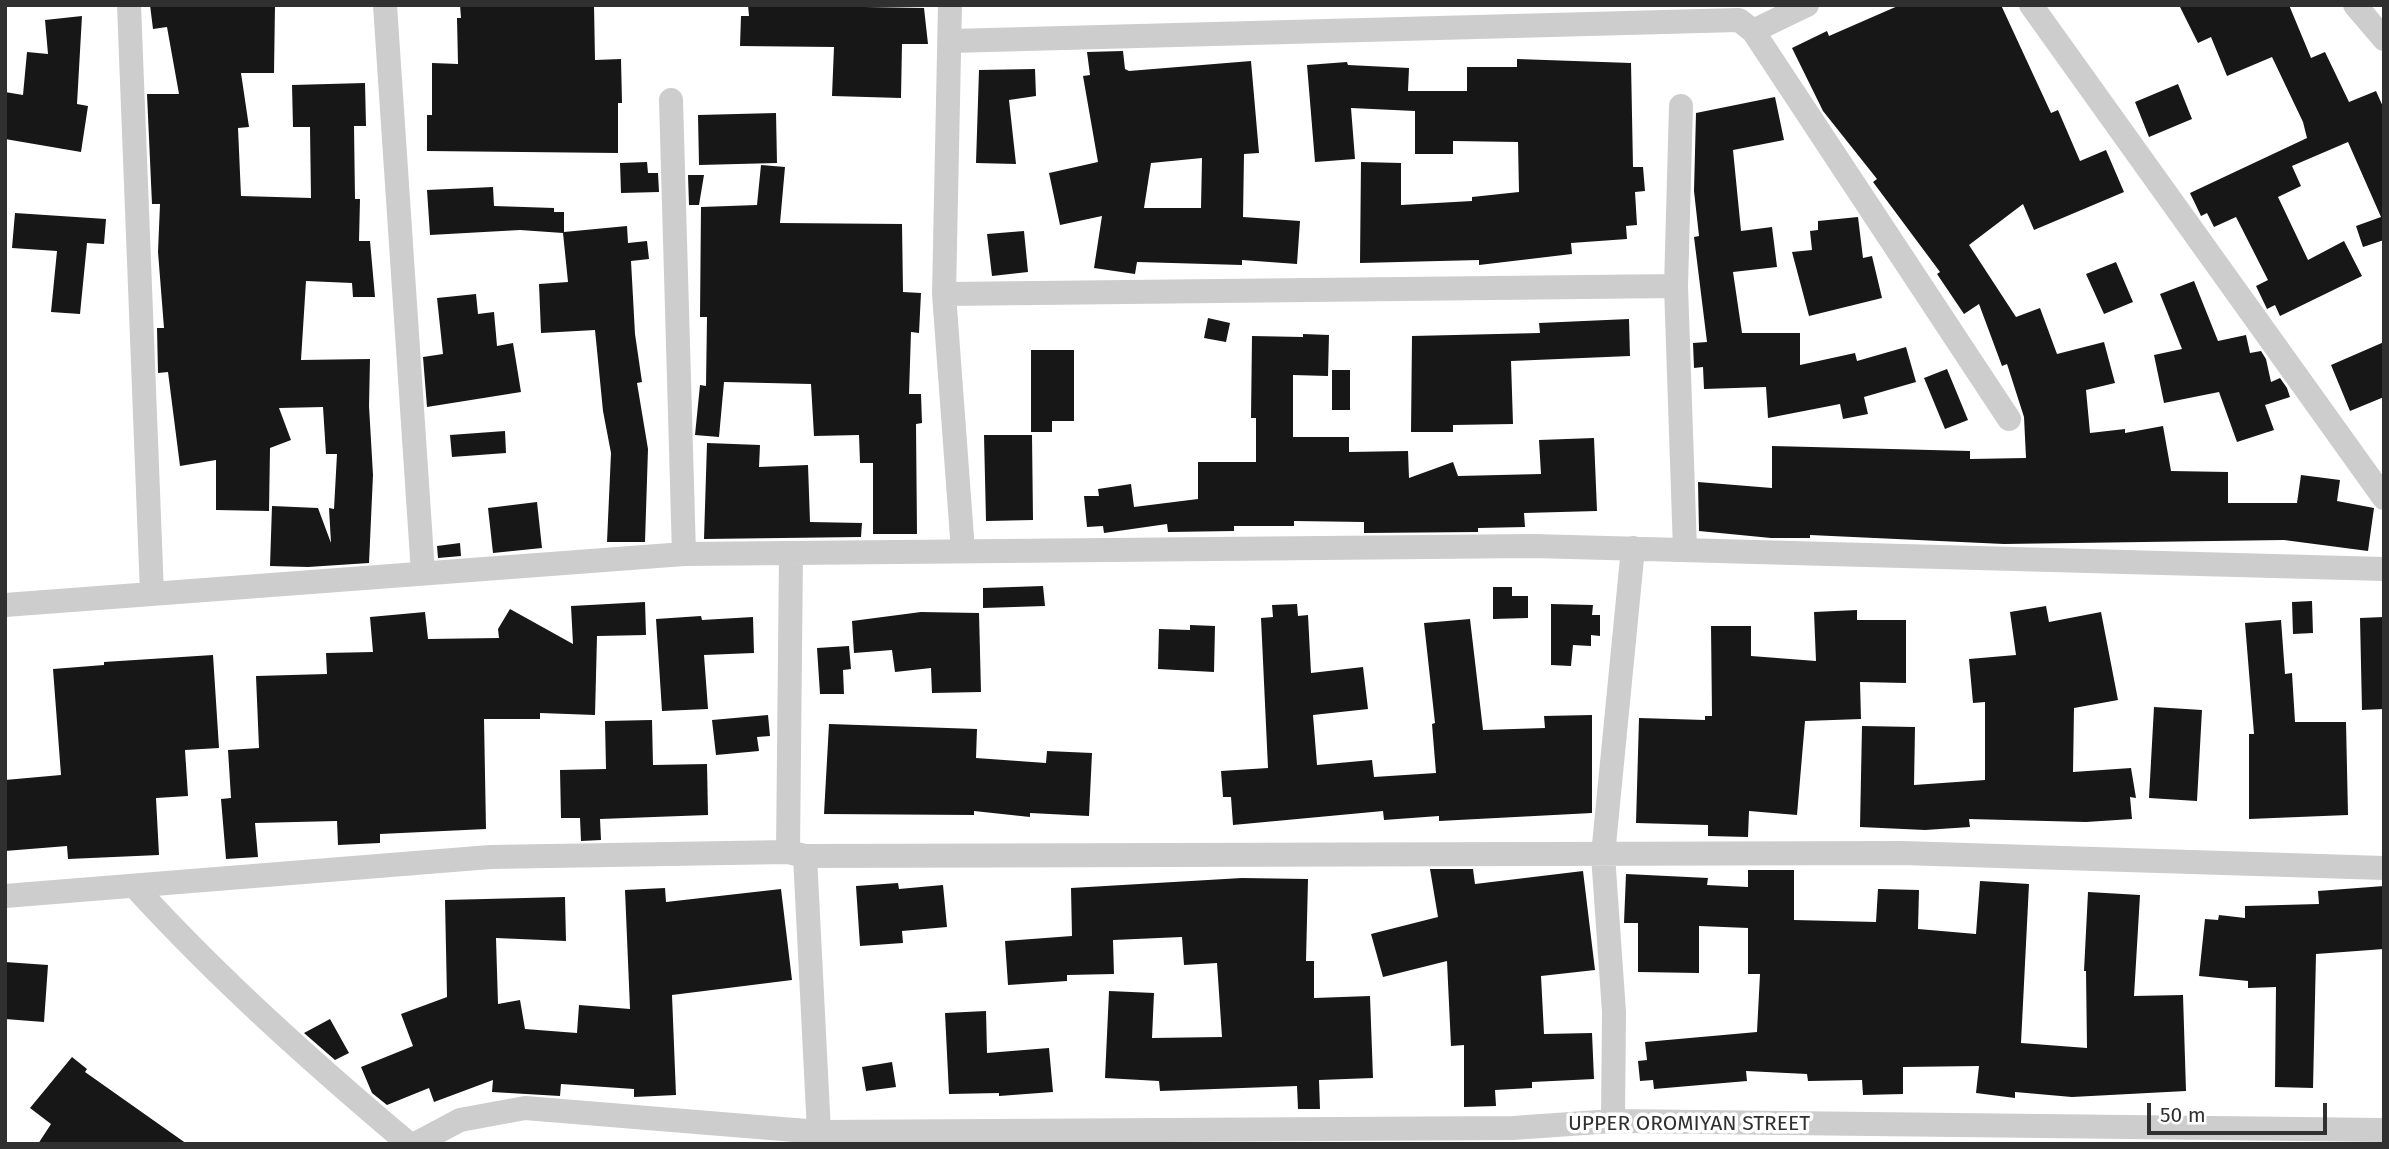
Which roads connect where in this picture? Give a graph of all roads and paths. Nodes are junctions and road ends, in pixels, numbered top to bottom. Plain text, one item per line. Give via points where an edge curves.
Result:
1 (129, 5) edge
2 (385, 5) edge
3 (950, 5) edge
4 (1807, 5) edge
5 (2031, 5) edge
6 (2355, 5) edge
7 (1753, 31) junction
8 (2384, 39) edge
9 (951, 41) junction
10 (671, 100) dead end
11 (1681, 106) dead end
12 (1676, 286) junction
13 (944, 294) junction
14 (2009, 419) dead end
15 (2384, 498) edge
16 (1633, 548) junction
17 (1685, 550) junction
18 (963, 551) junction
19 (791, 553) junction
20 (684, 554) junction
21 (2384, 569) edge
22 (423, 573) junction
23 (152, 594) junction
24 (5, 605) edge
25 (797, 854) junction
26 (1603, 855) junction
27 (2384, 868) edge
28 (135, 887) junction
29 (5, 896) edge
30 (1613, 1121) junction
31 (2384, 1130) edge
32 (819, 1132) junction
33 (1513, 1136) edge
34 (409, 1144) edge
35 (415, 1144) edge

1 - 23 street
2 - 22 street
3 - 9 street
4 - 7 street
5 - 15 street
6 - 8 street
7 - 9 street via 1739,20
7 - 14 street
9 - 13 street
10 - 20 street
11 - 12 street
12 - 13 street
12 - 17 street
13 - 18 street
16 - 17 street
16 - 18 street
16 - 26 street
17 - 21 street
18 - 19 street
19 - 20 street
19 - 25 street
20 - 22 street
22 - 23 street
23 - 24 street
25 - 26 street
25 - 28 street via 490,857
25 - 32 street
26 - 27 street via 1902,853
26 - 30 street via 1614,1012
28 - 29 street
28 - 34 street via 197,954 309,1060
30 - 31 street, UPPER OROMIYAN STREET
30 - 33 street, UPPER OROMIYAN STREET
32 - 33 street, UPPER OROMIYAN STREET
32 - 35 street, UPPER OROMIYAN STREET via 525,1108 460,1120

